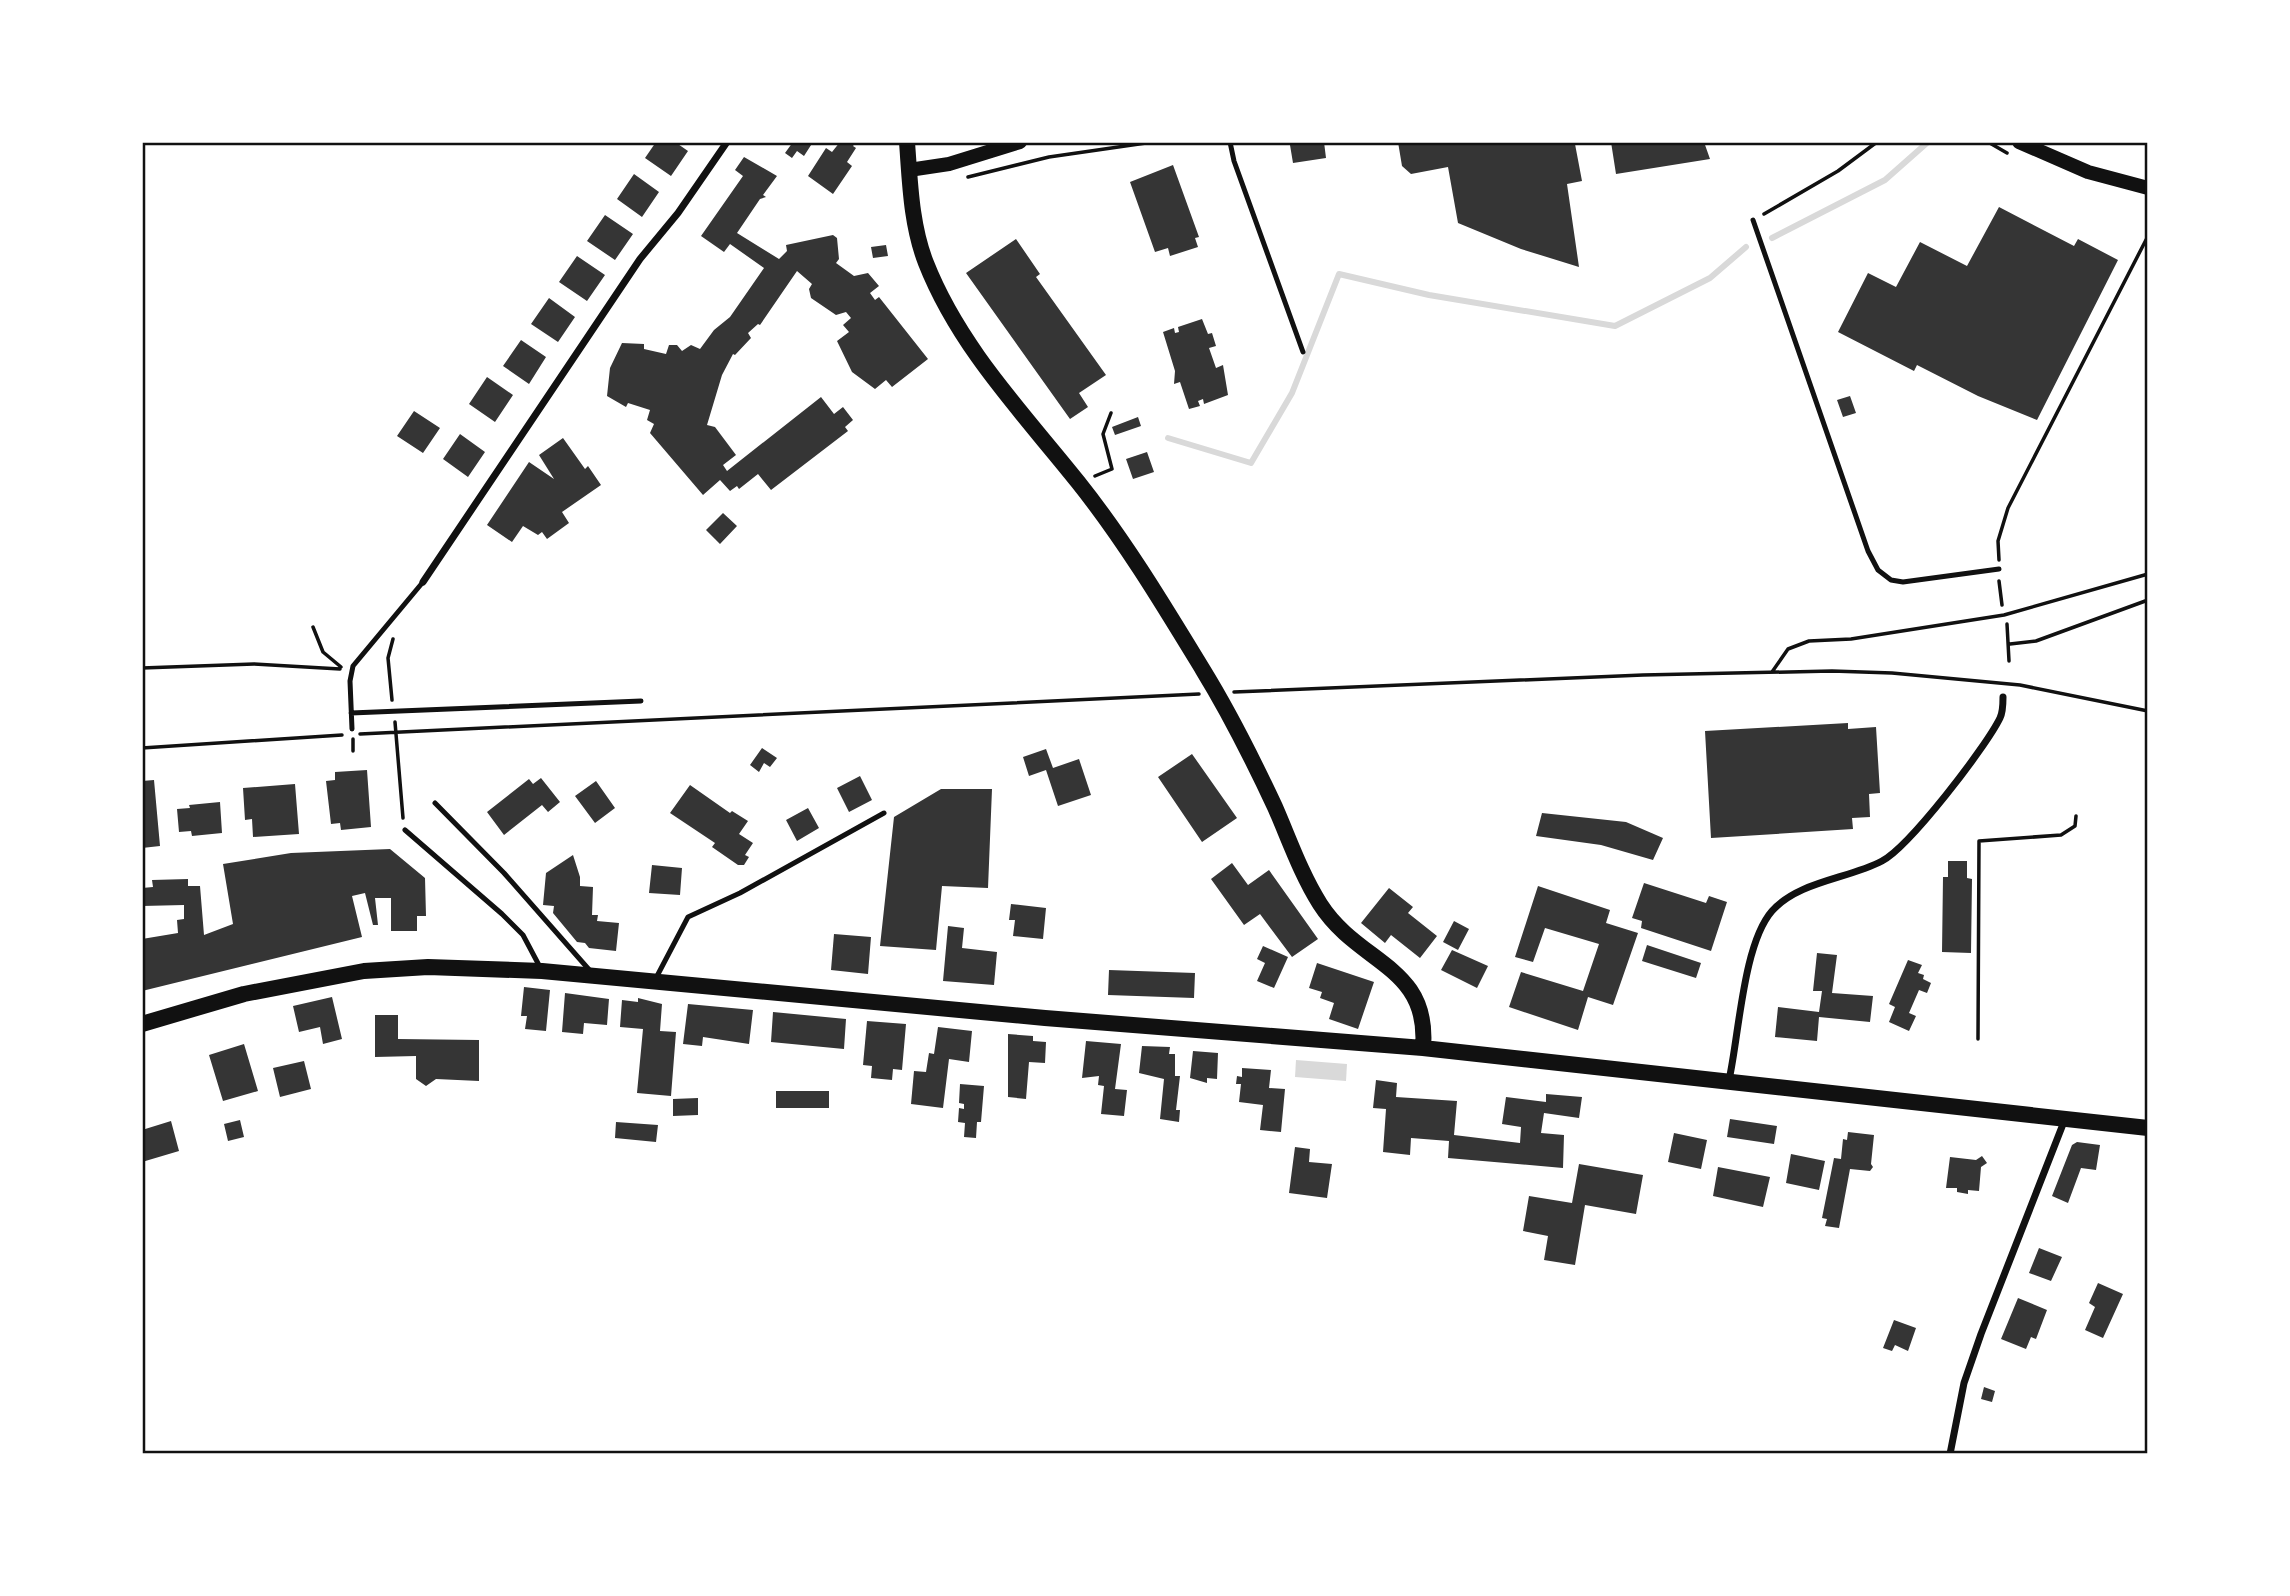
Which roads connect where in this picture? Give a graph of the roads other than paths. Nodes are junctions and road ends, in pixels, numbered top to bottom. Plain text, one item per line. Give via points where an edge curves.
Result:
1 (727, 142) edge
2 (907, 142) edge
3 (1020, 142) edge
4 (1230, 142) edge
5 (2019, 142) edge
6 (909, 170) junction
7 (2148, 188) edge
8 (1753, 220) road end
9 (1303, 352) dead end
10 (1999, 569) road end
11 (423, 582) joint
12 (2003, 697) dead end
13 (641, 701) dead end
14 (351, 713) junction
15 (352, 729) dead end
16 (435, 803) dead end
17 (884, 813) dead end
18 (405, 830) road end
19 (542, 971) junction
20 (594, 976) junction
21 (655, 980) junction
22 (142, 1024) edge
23 (1423, 1048) junction
24 (1729, 1080) junction
25 (2065, 1118) junction
26 (2148, 1128) edge
27 (1951, 1454) edge

1 - 11 street via 640,259
2 - 6 main road
3 - 6 main road via 949,164
4 - 9 lane
5 - 7 main road via 2088,172
6 - 23 main road via 917,231 946,305 976,354 1079,483 1140,570 1235,722 1321,905 1352,941 1410,987 1422,1010
8 - 10 lane via 1855,517 1878,570 1903,582
11 - 14 lane via 353,666
12 - 24 street via 2001,717 1961,776 1906,842 1885,860 1789,897 1771,912 1756,939
13 - 14 lane
14 - 15 lane
16 - 20 lane
17 - 21 lane via 688,917
18 - 19 lane via 523,935
19 - 20 main road
19 - 22 main road via 428,967 364,971 254,992
20 - 21 main road
21 - 23 main road
23 - 24 main road
24 - 25 main road
25 - 26 main road
25 - 27 street via 1964,1383

